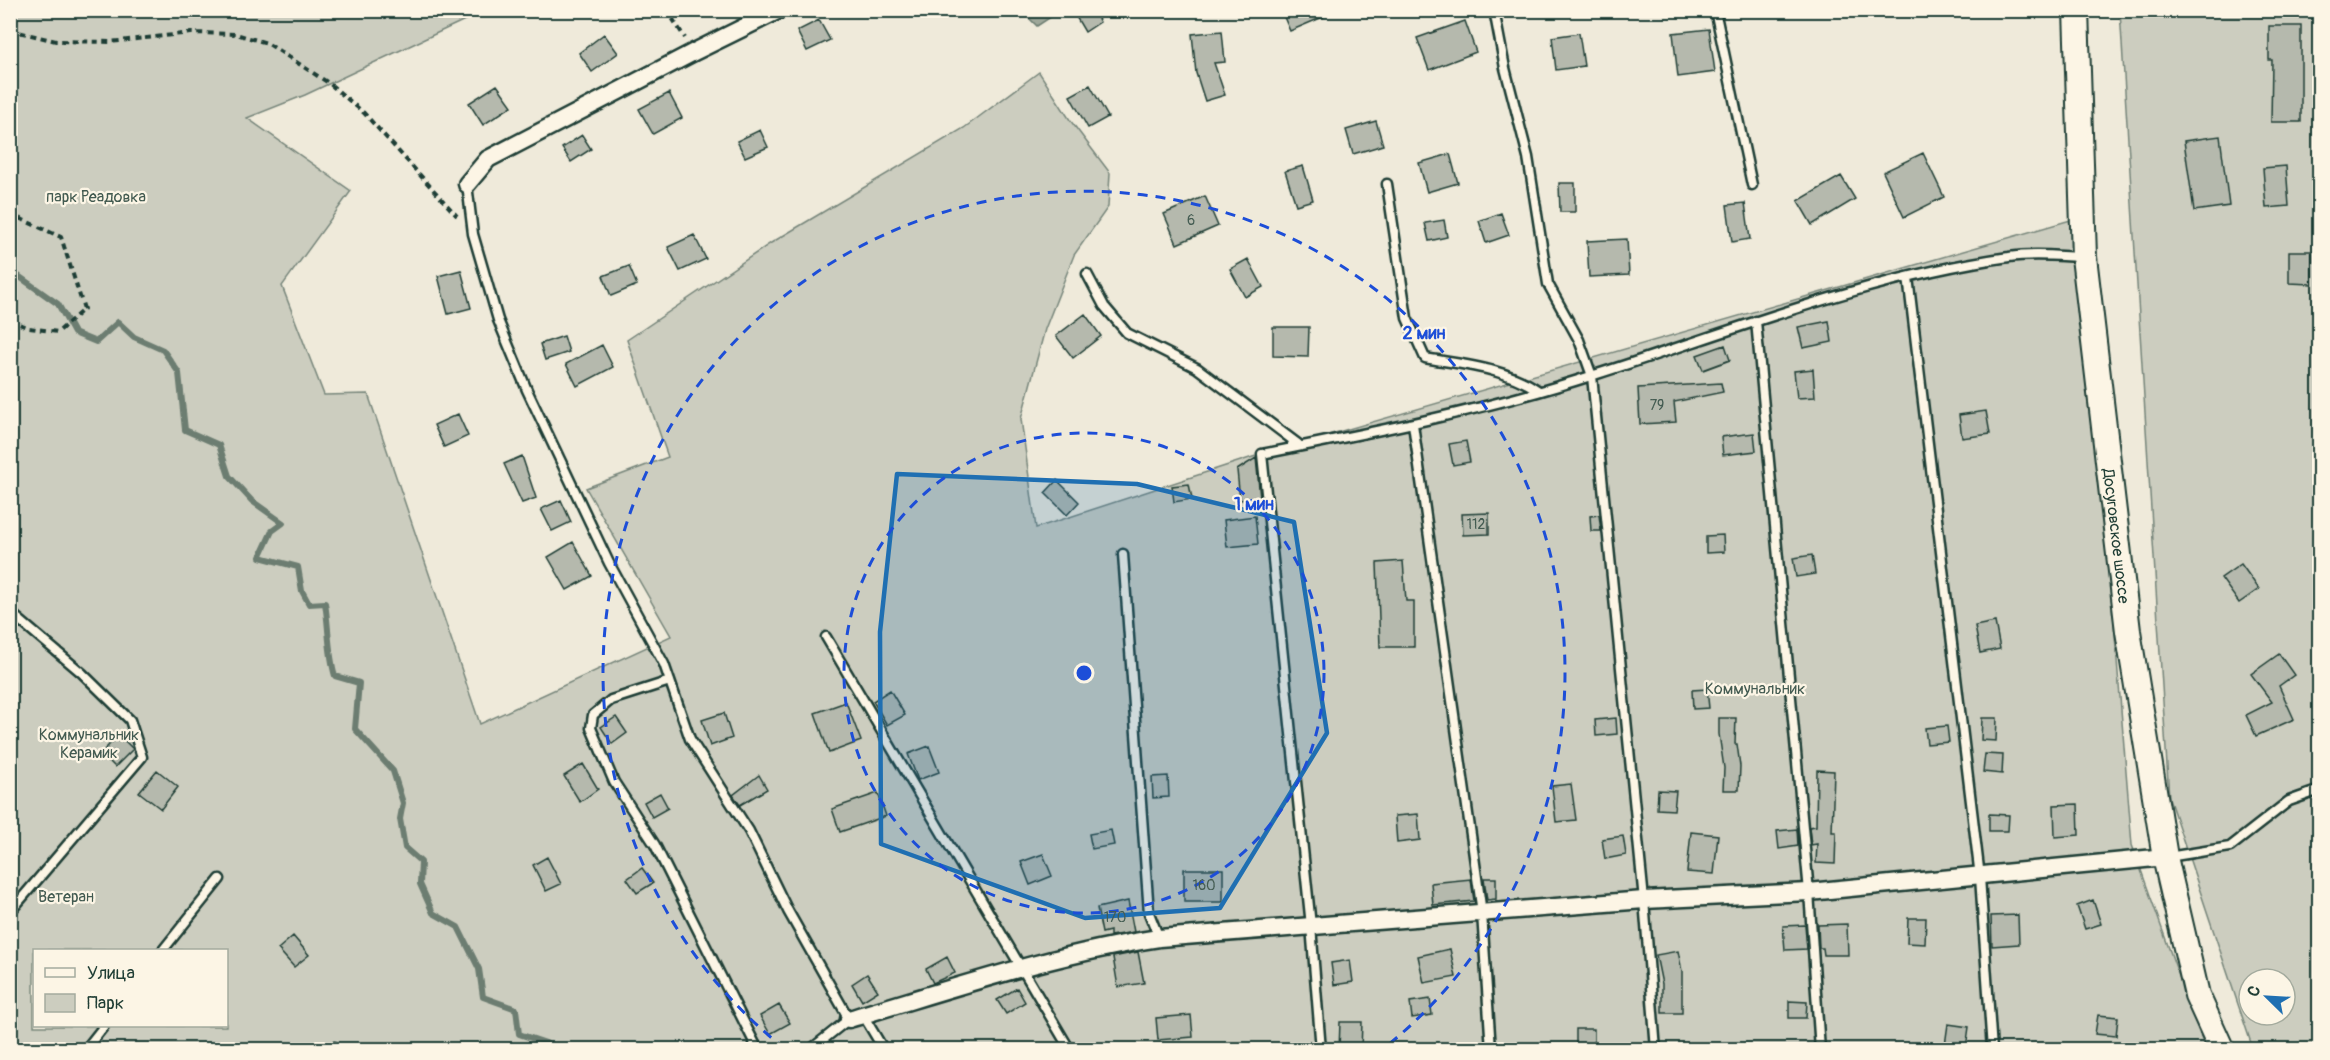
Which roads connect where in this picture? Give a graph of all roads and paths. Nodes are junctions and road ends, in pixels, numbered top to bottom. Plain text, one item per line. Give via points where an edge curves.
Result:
1 (667, 10) edge
2 (779, 10) edge
3 (1494, 10) edge
4 (1715, 10) edge
5 (2076, 10) edge
6 (10, 30) edge
7 (694, 52) junction
8 (467, 184) joint
9 (1387, 184) dead end
10 (1752, 185) dead end
11 (10, 214) edge
12 (472, 234) junction
13 (2084, 257) junction
14 (1087, 274) dead end
15 (1908, 277) junction
16 (10, 320) edge
17 (1756, 321) junction
18 (1592, 376) junction
19 (1539, 391) junction
20 (1413, 424) junction
21 (1262, 454) junction
22 (1123, 554) dead end
23 (10, 612) edge
24 (826, 637) dead end
25 (670, 681) junction
26 (2319, 790) edge
27 (2165, 857) junction
28 (1980, 877) junction
29 (220, 879) dead end
30 (1809, 892) junction
31 (1644, 900) junction
32 (10, 912) edge
33 (1482, 914) junction
34 (1311, 926) junction
35 (1159, 938) junction
36 (166, 949) edge
37 (1022, 968) junction
38 (856, 1017) junction
39 (103, 1027) edge
40 (85, 1050) edge
41 (760, 1050) edge
42 (810, 1050) edge
43 (884, 1050) edge
44 (1070, 1050) edge
45 (1322, 1050) edge
46 (1491, 1050) edge
47 (1656, 1050) edge
48 (1820, 1050) edge
49 (1992, 1050) edge
50 (2222, 1050) edge

1 - 7 path
2 - 7 street
3 - 18 lane via 1528,157 1548,284 1579,340
4 - 10 lane
5 - 13 main road, Досуговское шоссе
6 - 12 path via 56,41 110,42 190,33 236,34 267,43 330,84 364,112
7 - 8 street via 488,159
8 - 12 lane
9 - 19 lane via 1407,318 1425,358 1498,372 1521,379
11 - 16 path via 61,237 84,309 58,332 29,328
12 - 25 lane via 498,321 527,390
13 - 15 lane via 2011,256
13 - 27 main road, Досуговское шоссе via 2128,631
14 - 21 lane via 1104,306 1127,333 1197,368 1298,444
15 - 17 lane
15 - 28 lane
17 - 18 lane
17 - 30 lane
18 - 19 lane
18 - 31 lane
19 - 20 lane
20 - 21 lane
20 - 33 lane
21 - 34 lane
22 - 35 lane via 1149,913
23 - 32 lane via 130,720 142,757
24 - 37 lane
25 - 38 lane via 690,739 749,831 788,911
25 - 41 lane via 611,700 593,715 591,728 614,782 656,845
26 - 27 lane via 2289,801 2230,846
27 - 28 street
27 - 50 main road, Досуговское шоссе via 2197,995
28 - 30 street
28 - 49 lane
29 - 36 lane
30 - 31 street
30 - 48 lane
31 - 33 street
31 - 47 lane
33 - 34 street
33 - 46 lane
34 - 35 street
34 - 45 lane
35 - 37 street
37 - 38 street
37 - 44 lane
38 - 42 lane
38 - 43 lane
39 - 40 lane

